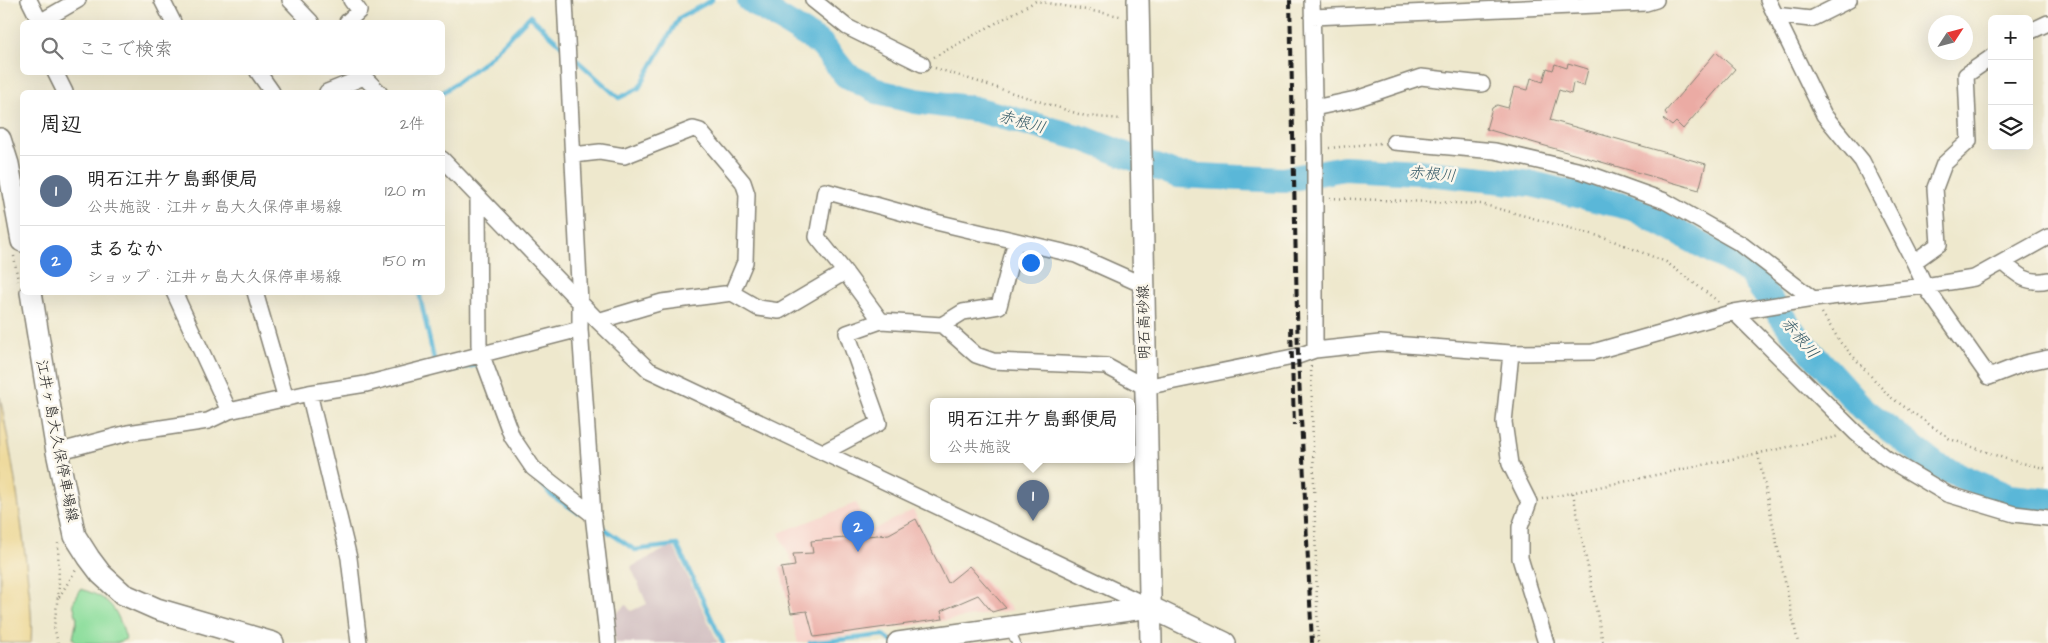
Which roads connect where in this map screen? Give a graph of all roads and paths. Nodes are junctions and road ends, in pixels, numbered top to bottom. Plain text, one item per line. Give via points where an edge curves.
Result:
1 (29, 0) edge
2 (78, 0) edge
3 (162, 0) edge
4 (290, 0) edge
5 (351, 0) edge
6 (565, 0) edge
7 (813, 0) edge
8 (1312, 0) edge
9 (1656, 0) edge
10 (1768, 0) edge
11 (1849, 0) edge
12 (1610, 2) edge
13 (1536, 4) edge
14 (1464, 5) edge
15 (1385, 7) edge
16 (1138, 10) edge
17 (1775, 15) junction
18 (1312, 17) junction
19 (39, 20) edge
20 (43, 20) edge
21 (172, 20) edge
22 (309, 20) edge
23 (349, 20) edge
24 (2048, 23) edge
25 (2033, 30) edge
26 (1988, 60) edge
27 (922, 64) junction
28 (56, 75) edge
29 (260, 75) edge
30 (362, 75) edge
31 (1482, 84) dead end
32 (64, 90) edge
33 (271, 90) edge
34 (331, 90) edge
35 (376, 90) edge
36 (1314, 108) junction
37 (1140, 121) junction
38 (0, 139) edge
39 (1394, 142) joint
40 (1316, 149) junction
41 (573, 156) junction
42 (445, 163) edge
43 (478, 197) junction
44 (1316, 197) junction
45 (20, 231) edge
46 (2048, 238) edge
47 (1016, 241) junction
48 (1914, 262) junction
49 (2002, 262) junction
50 (845, 272) junction
51 (2048, 280) edge
52 (1144, 285) junction
53 (1925, 286) junction
54 (732, 293) junction
55 (31, 295) edge
56 (175, 295) edge
57 (255, 295) edge
58 (1813, 299) junction
59 (580, 303) junction
60 (1734, 312) junction
61 (598, 321) junction
62 (882, 321) junction
63 (942, 325) junction
64 (580, 329) junction
65 (1315, 350) junction
66 (1511, 353) junction
67 (482, 356) junction
68 (2048, 358) edge
69 (1145, 387) junction
70 (309, 394) junction
71 (286, 398) junction
72 (229, 411) junction
73 (1856, 433) junction
74 (57, 452) junction
75 (824, 452) junction
76 (1758, 454) junction
77 (2048, 469) edge
78 (1573, 493) junction
79 (1529, 502) junction
80 (593, 515) junction
81 (2048, 518) edge
82 (89, 558) junction
83 (57, 600) dead end
84 (1150, 607) junction
85 (1013, 635) edge
86 (273, 643) edge
87 (359, 643) edge
88 (608, 643) edge
89 (898, 643) edge
90 (1151, 643) edge
91 (1225, 643) edge
92 (1318, 643) edge
93 (1546, 643) edge
94 (1602, 643) edge
95 (1798, 643) edge

1 - 19 street
2 - 20 street
3 - 21 street
4 - 22 street
5 - 23 street via 359,11
6 - 41 street
7 - 27 street via 847,27
8 - 18 street
9 - 12 street via 1646,3
10 - 17 street
11 - 17 street via 1811,19
12 - 13 street
13 - 14 street
14 - 15 street
15 - 18 street
16 - 27 path via 1036,1
16 - 37 main road, 明石高砂線
17 - 48 street via 1824,115 1862,161
18 - 36 street
24 - 25 street
26 - 48 street via 1966,75 1969,141 1944,164 1935,188 1938,244
27 - 37 path via 1085,116
28 - 32 street
29 - 33 street
30 - 34 street
30 - 35 street
31 - 36 street via 1421,77 1356,99
36 - 40 street
37 - 52 main road, 明石高砂線
38 - 45 main road
39 - 40 path
39 - 58 street via 1495,151 1581,171 1665,201 1741,244
40 - 44 street
41 - 54 street via 600,152 624,156 693,129 700,131 742,182 747,194 745,262
41 - 59 street
42 - 43 street
43 - 59 street
43 - 67 street via 479,345
44 - 60 path via 1481,204 1606,238 1666,262
44 - 65 street
46 - 49 street
47 - 50 street via 824,191 817,237
47 - 52 street via 1076,254
47 - 63 street via 1000,306 963,312
48 - 53 street
49 - 51 street via 2018,276 2037,283
49 - 53 street via 1974,278
50 - 54 street via 779,311 758,308
50 - 62 street
52 - 69 main road, 明石高砂線
53 - 58 street
53 - 68 street via 1989,377
54 - 61 street via 662,302
55 - 74 main road, 江井ヶ島大久保停車場線
56 - 72 street
57 - 71 street
58 - 60 street
58 - 77 path via 1841,343 1889,396 1950,439 2009,460
59 - 61 street
59 - 64 street
60 - 66 street via 1593,352
60 - 73 street
61 - 75 street via 650,370
62 - 63 street
62 - 75 street via 847,333 879,423
63 - 69 street via 976,355 993,361 1106,366
64 - 67 street
64 - 80 street
65 - 66 street via 1380,343
65 - 69 street
65 - 92 path via 1311,358
66 - 79 street via 1504,422 1510,464
67 - 70 street
67 - 80 street via 512,437 533,468
69 - 84 main road, 明石高砂線
70 - 71 street
70 - 87 street via 349,558
71 - 72 street
72 - 74 street via 208,421 128,433
73 - 76 path
73 - 81 street via 1886,458 1947,494 2014,514
74 - 82 main road, 江井ヶ島大久保停車場線 via 75,536
75 - 84 street
76 - 78 path
76 - 95 path
78 - 79 path
78 - 94 path
79 - 93 street via 1520,527 1520,558
80 - 88 street
82 - 83 path via 73,574
82 - 86 main road, 江井ヶ島大久保停車場線 via 123,594 158,609
84 - 85 main road
84 - 90 main road, 明石高砂線
84 - 91 main road
85 - 89 main road

